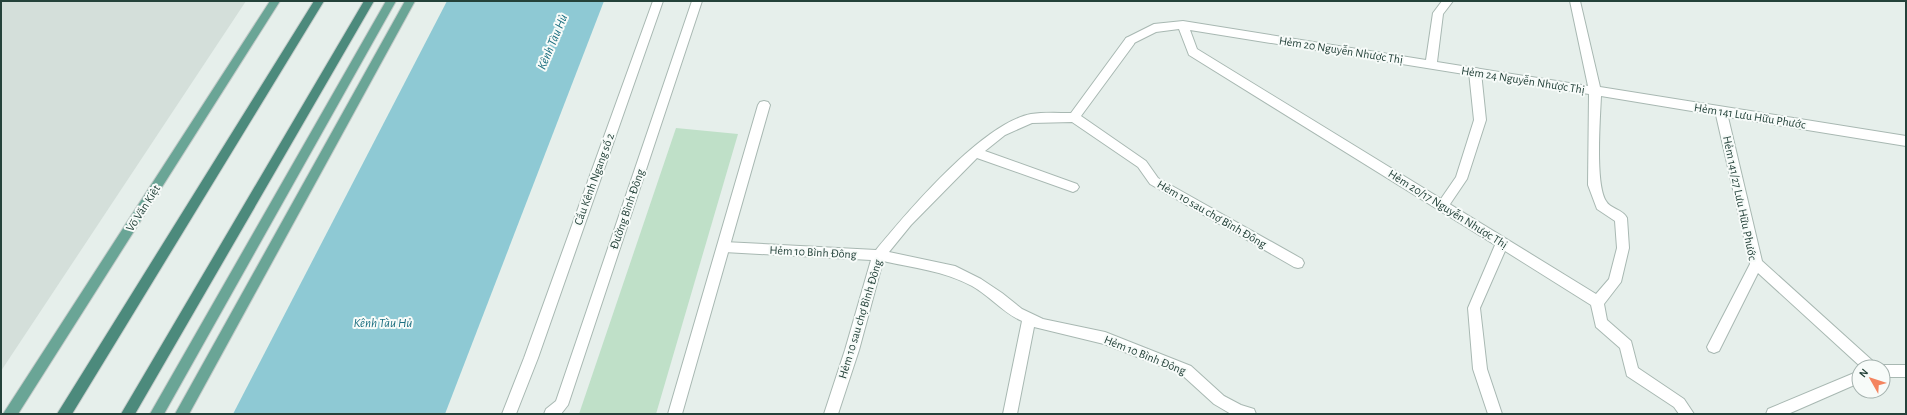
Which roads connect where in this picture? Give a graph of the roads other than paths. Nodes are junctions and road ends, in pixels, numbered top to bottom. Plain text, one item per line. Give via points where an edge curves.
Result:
1 (275, 1) edge
2 (319, 1) edge
3 (369, 1) edge
4 (391, 1) edge
5 (410, 1) edge
6 (658, 1) edge
7 (697, 1) edge
8 (1448, 1) edge
9 (1575, 1) edge
10 (1183, 25) junction
11 (1431, 65) junction
12 (1474, 72) junction
13 (1595, 91) junction
14 (764, 105) dead end
15 (1721, 112) junction
16 (1074, 118) junction
17 (1906, 141) edge
18 (976, 153) junction
19 (1073, 187) dead end
20 (1442, 206) junction
21 (1502, 243) junction
22 (724, 247) junction
23 (879, 255) junction
24 (1298, 263) dead end
25 (1756, 264) junction
26 (1597, 302) junction
27 (1029, 319) junction
28 (1714, 347) dead end
29 (1861, 359) edge
30 (1891, 371) edge
31 (1906, 371) edge
32 (1851, 380) edge
33 (10, 414) edge
34 (64, 414) edge
35 (128, 414) edge
36 (157, 414) edge
37 (182, 414) edge
38 (509, 414) edge
39 (551, 414) edge
40 (674, 414) edge
41 (831, 414) edge
42 (1010, 414) edge
43 (1249, 414) edge
44 (1495, 414) edge
45 (1686, 414) edge
46 (1773, 414) edge

1 - 33 main road, Võ Văn Kiệt
2 - 34 highway
3 - 35 highway
4 - 36 main road
5 - 37 main road
6 - 38 street, Cầu Kênh Ngang số 2
7 - 39 street, Đường Bình Đông via 561,405
8 - 11 street via 1438,13
9 - 13 street, Hẻm 24 Nguyễn Nhược Thị
10 - 11 street, Hẻm 20 Nguyễn Nhược Thị
10 - 16 street via 1154,28 1130,41
10 - 20 street, Hẻm 20/17 Nguyễn Nhược Thị via 1193,52
11 - 12 street, Hẻm 24 Nguyễn Nhược Thị
12 - 13 street, Hẻm 24 Nguyễn Nhược Thị
12 - 20 street via 1480,120 1461,179
13 - 15 street, Hẻm 141 Lưu Hữu Phước
13 - 26 street via 1594,185 1600,205 1621,218 1623,248 1615,282
14 - 22 street
15 - 17 street, Hẻm 141 Lưu Hữu Phước
15 - 25 street, Hẻm 141/27 Lưu Hữu Phước
16 - 18 street, Hẻm 10 sau chợ Bình Đông via 1031,119 1001,132
16 - 24 street, Hẻm 10 sau chợ Bình Đông via 1142,164 1154,181
18 - 19 street
18 - 23 street, Hẻm 10 sau chợ Bình Đông via 907,221
20 - 21 street, Hẻm 20/17 Nguyễn Nhược Thị
21 - 26 street, Hẻm 20/17 Nguyễn Nhược Thị
21 - 44 street via 1474,308 1480,369
22 - 23 street, Hẻm 10 Bình Đông
22 - 40 street
23 - 27 street, Hẻm 10 Bình Đông via 951,270 977,283
23 - 41 street, Hẻm 10 sau chợ Bình Đông
25 - 28 street, Hẻm 141/27 Lưu Hữu Phước
25 - 29 street
26 - 45 street via 1601,323 1626,344 1632,372 1679,403
27 - 42 street
27 - 43 street, Hẻm 10 Bình Đông via 1105,338 1186,370 1219,400
30 - 31 street
32 - 46 street

